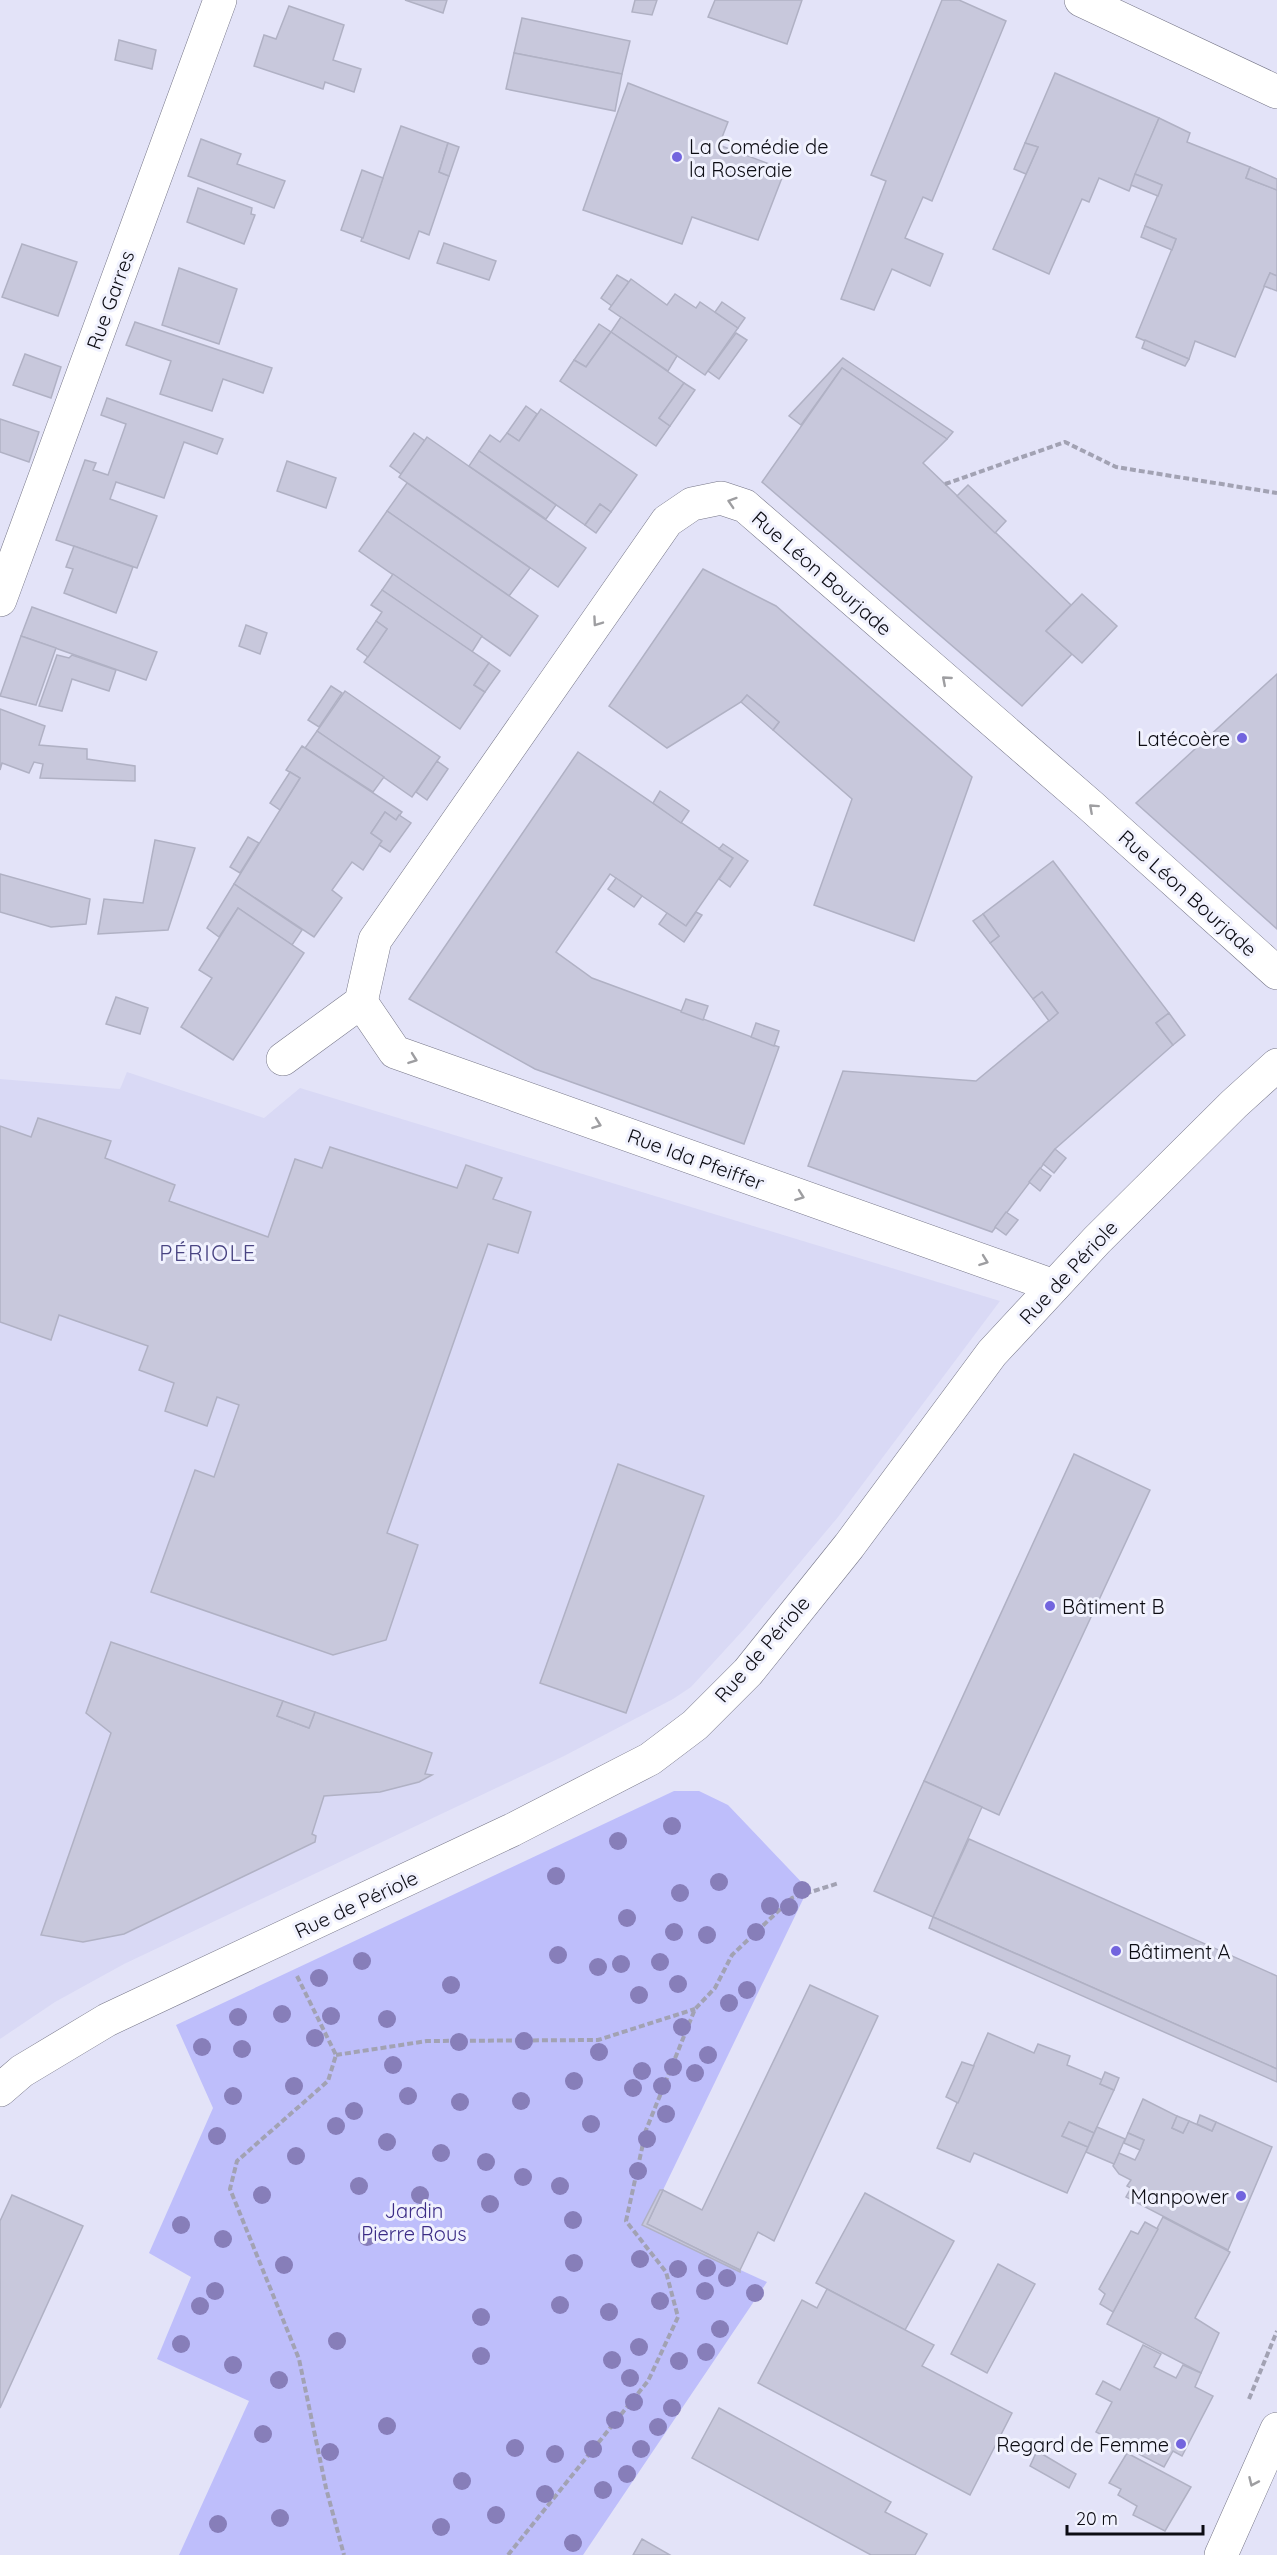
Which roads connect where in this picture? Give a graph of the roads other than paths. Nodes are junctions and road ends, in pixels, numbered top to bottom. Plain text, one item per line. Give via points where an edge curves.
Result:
1 (219, 0) edge
2 (1081, 0) edge
3 (1277, 92) edge
4 (0, 600) edge
5 (1277, 973) edge
6 (361, 1002) junction
7 (283, 1059) dead end
8 (1277, 1065) edge
9 (1054, 1286) junction
10 (0, 2090) edge
11 (1277, 2429) edge
12 (1221, 2555) edge

1 - 4 street, Rue Garres
2 - 3 street
5 -> 6 street, Rue Léon Bourjade via 745,506 721,498 692,504 667,521 375,940
6 - 7 street
6 -> 9 street, Rue Ida Pfeiffer via 395,1052
8 - 9 street, Rue de Périole
9 - 10 street, Rue de Périole via 992,1353 849,1546 748,1672 695,1725 650,1759 533,1819 107,2020 22,2071
11 -> 12 street

